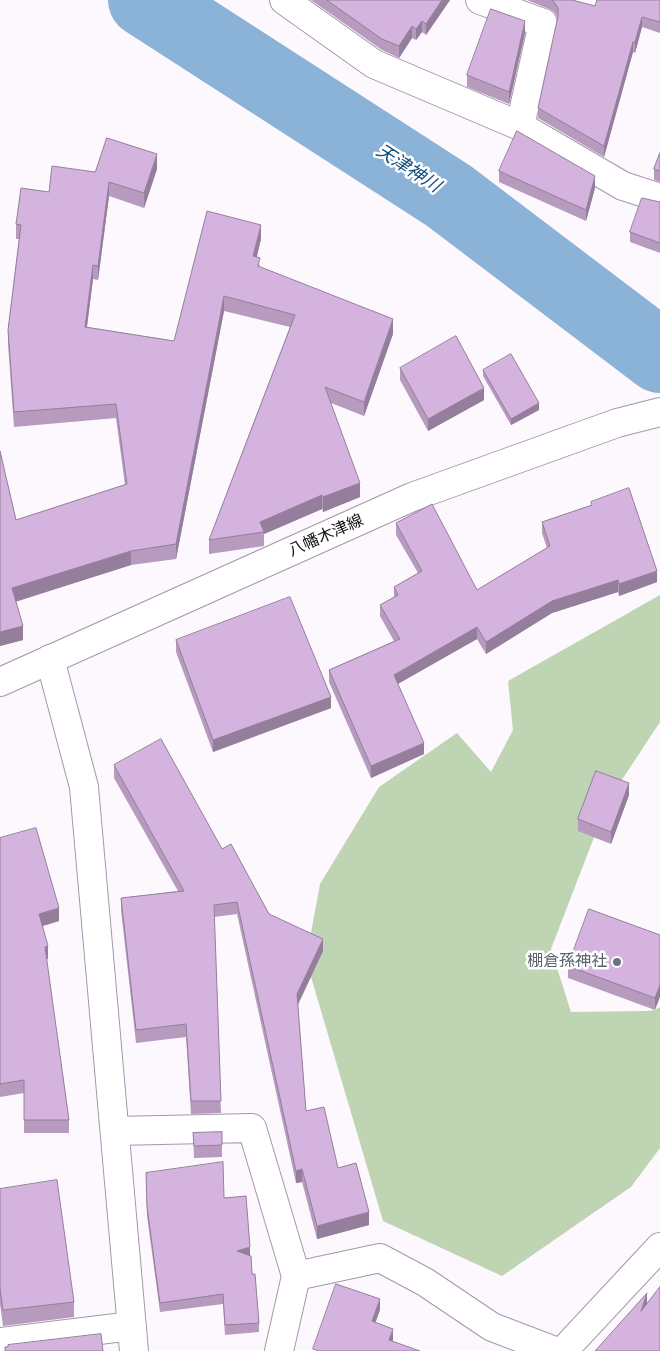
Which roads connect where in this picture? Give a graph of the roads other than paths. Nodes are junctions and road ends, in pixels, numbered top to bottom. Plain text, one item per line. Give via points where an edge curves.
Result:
1 (284, 0) edge
2 (480, 0) edge
3 (520, 126) junction
4 (660, 198) edge
5 (660, 412) edge
6 (50, 660) junction
7 (0, 682) edge
8 (115, 1131) junction
9 (660, 1247) edge
10 (296, 1276) junction
11 (0, 1342) edge
12 (137, 1344) edge
13 (279, 1351) edge
14 (555, 1351) edge
15 (563, 1351) edge

1 - 3 street via 374,64
2 - 3 street via 543,23
3 - 4 street via 623,186
5 - 6 street, 八幡木津線 via 617,422 412,497
6 - 7 street, 八幡木津線
6 - 8 street via 84,787
8 - 10 street via 252,1128
8 - 12 street
9 - 15 street
10 - 13 street
10 - 14 street via 380,1258 424,1282 492,1327
11 - 12 street

